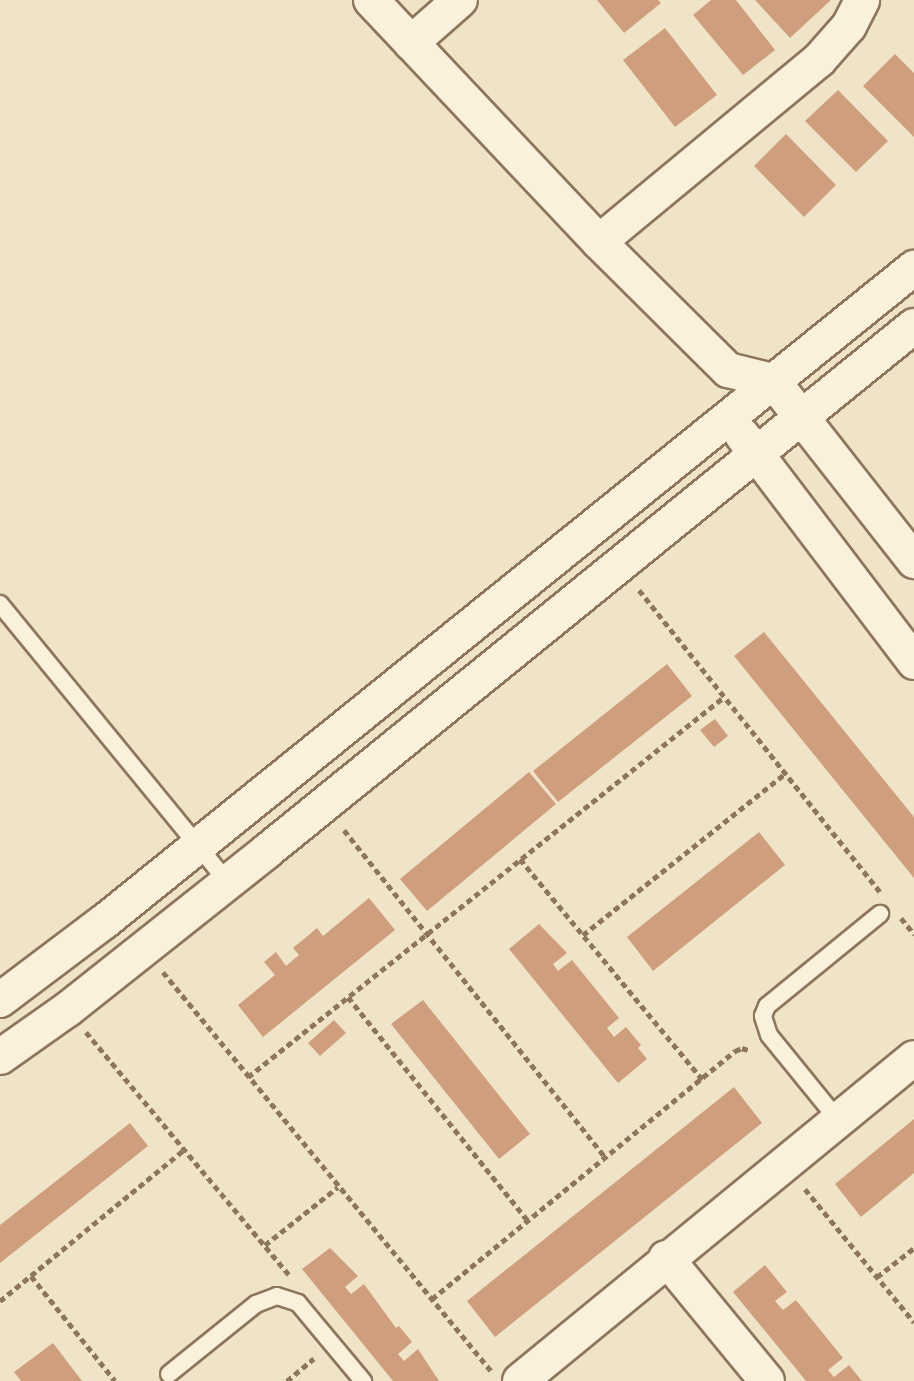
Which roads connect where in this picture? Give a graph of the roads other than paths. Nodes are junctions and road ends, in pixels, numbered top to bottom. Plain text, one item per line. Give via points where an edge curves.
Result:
1 (371, 0) edge
2 (460, 0) edge
3 (862, 0) edge
4 (411, 43) junction
5 (599, 242) junction
6 (914, 268) edge
7 (914, 326) edge
8 (728, 370) junction
9 (773, 381) junction
10 (800, 417) junction
11 (731, 418) junction
12 (753, 453) junction
13 (914, 561) edge
14 (0, 604) edge
15 (914, 662) edge
16 (197, 845) junction
17 (228, 883) junction
18 (880, 914) dead end
19 (0, 1000) edge
20 (0, 1057) edge
21 (914, 1058) edge
22 (838, 1120) junction
23 (666, 1258) junction
24 (169, 1374) dead end
25 (363, 1381) edge
26 (520, 1381) edge
27 (767, 1381) edge

1 - 4 street
2 - 4 street
3 - 5 street via 849,26 819,60
4 - 5 street
5 - 8 street
6 - 9 street
7 - 10 street
8 - 9 street
8 - 11 street
9 - 10 street
9 - 11 street
10 - 12 street
10 - 13 street
11 - 12 street
11 - 16 street
12 - 15 street
12 - 17 street
14 - 16 lane
16 - 17 lane
16 - 19 street
17 - 20 street
18 - 22 lane via 767,1006 763,1016 769,1035
21 - 22 street
22 - 23 street
23 - 26 street
23 - 27 street
24 - 25 lane via 266,1298 288,1297

